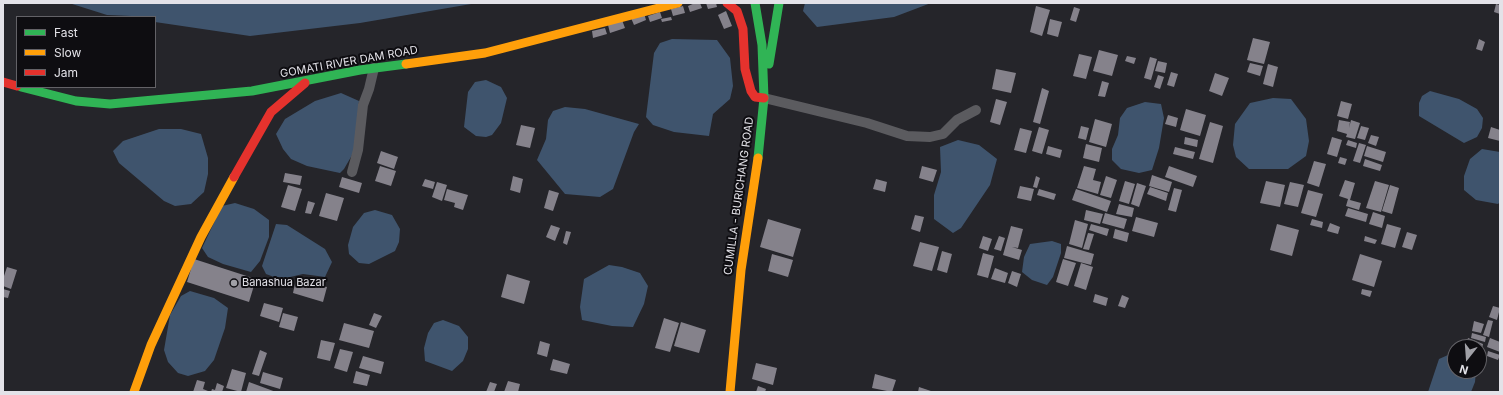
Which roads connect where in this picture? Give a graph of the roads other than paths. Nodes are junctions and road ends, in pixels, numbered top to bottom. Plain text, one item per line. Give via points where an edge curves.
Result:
1 (678, 3) edge
2 (728, 3) edge
3 (755, 3) edge
4 (779, 3) edge
5 (374, 68) junction
6 (307, 81) junction
7 (3, 82) edge
8 (16, 86) edge
9 (24, 88) edge
10 (764, 98) junction
11 (976, 110) dead end
12 (352, 172) dead end
13 (134, 392) edge
14 (730, 392) edge

1 - 5 main road, GOMATI RIVER DAM ROAD via 485,53
2 - 10 main road via 737,11 743,29 745,69 751,91 755,97
3 - 10 main road, CUMILLA - BURICHANG ROAD via 762,45
4 - 10 main road
5 - 6 main road, GOMATI RIVER DAM ROAD
5 - 12 street via 363,105 358,150
6 - 9 main road, GOMATI RIVER DAM ROAD via 252,91 110,104 56,97
6 - 13 main road via 271,112 237,171 201,237 151,345
7 - 8 main road
10 - 11 street via 829,113 907,136 930,137 943,134 957,120
10 - 14 main road, CUMILLA - BURICHANG ROAD via 762,131 740,270

